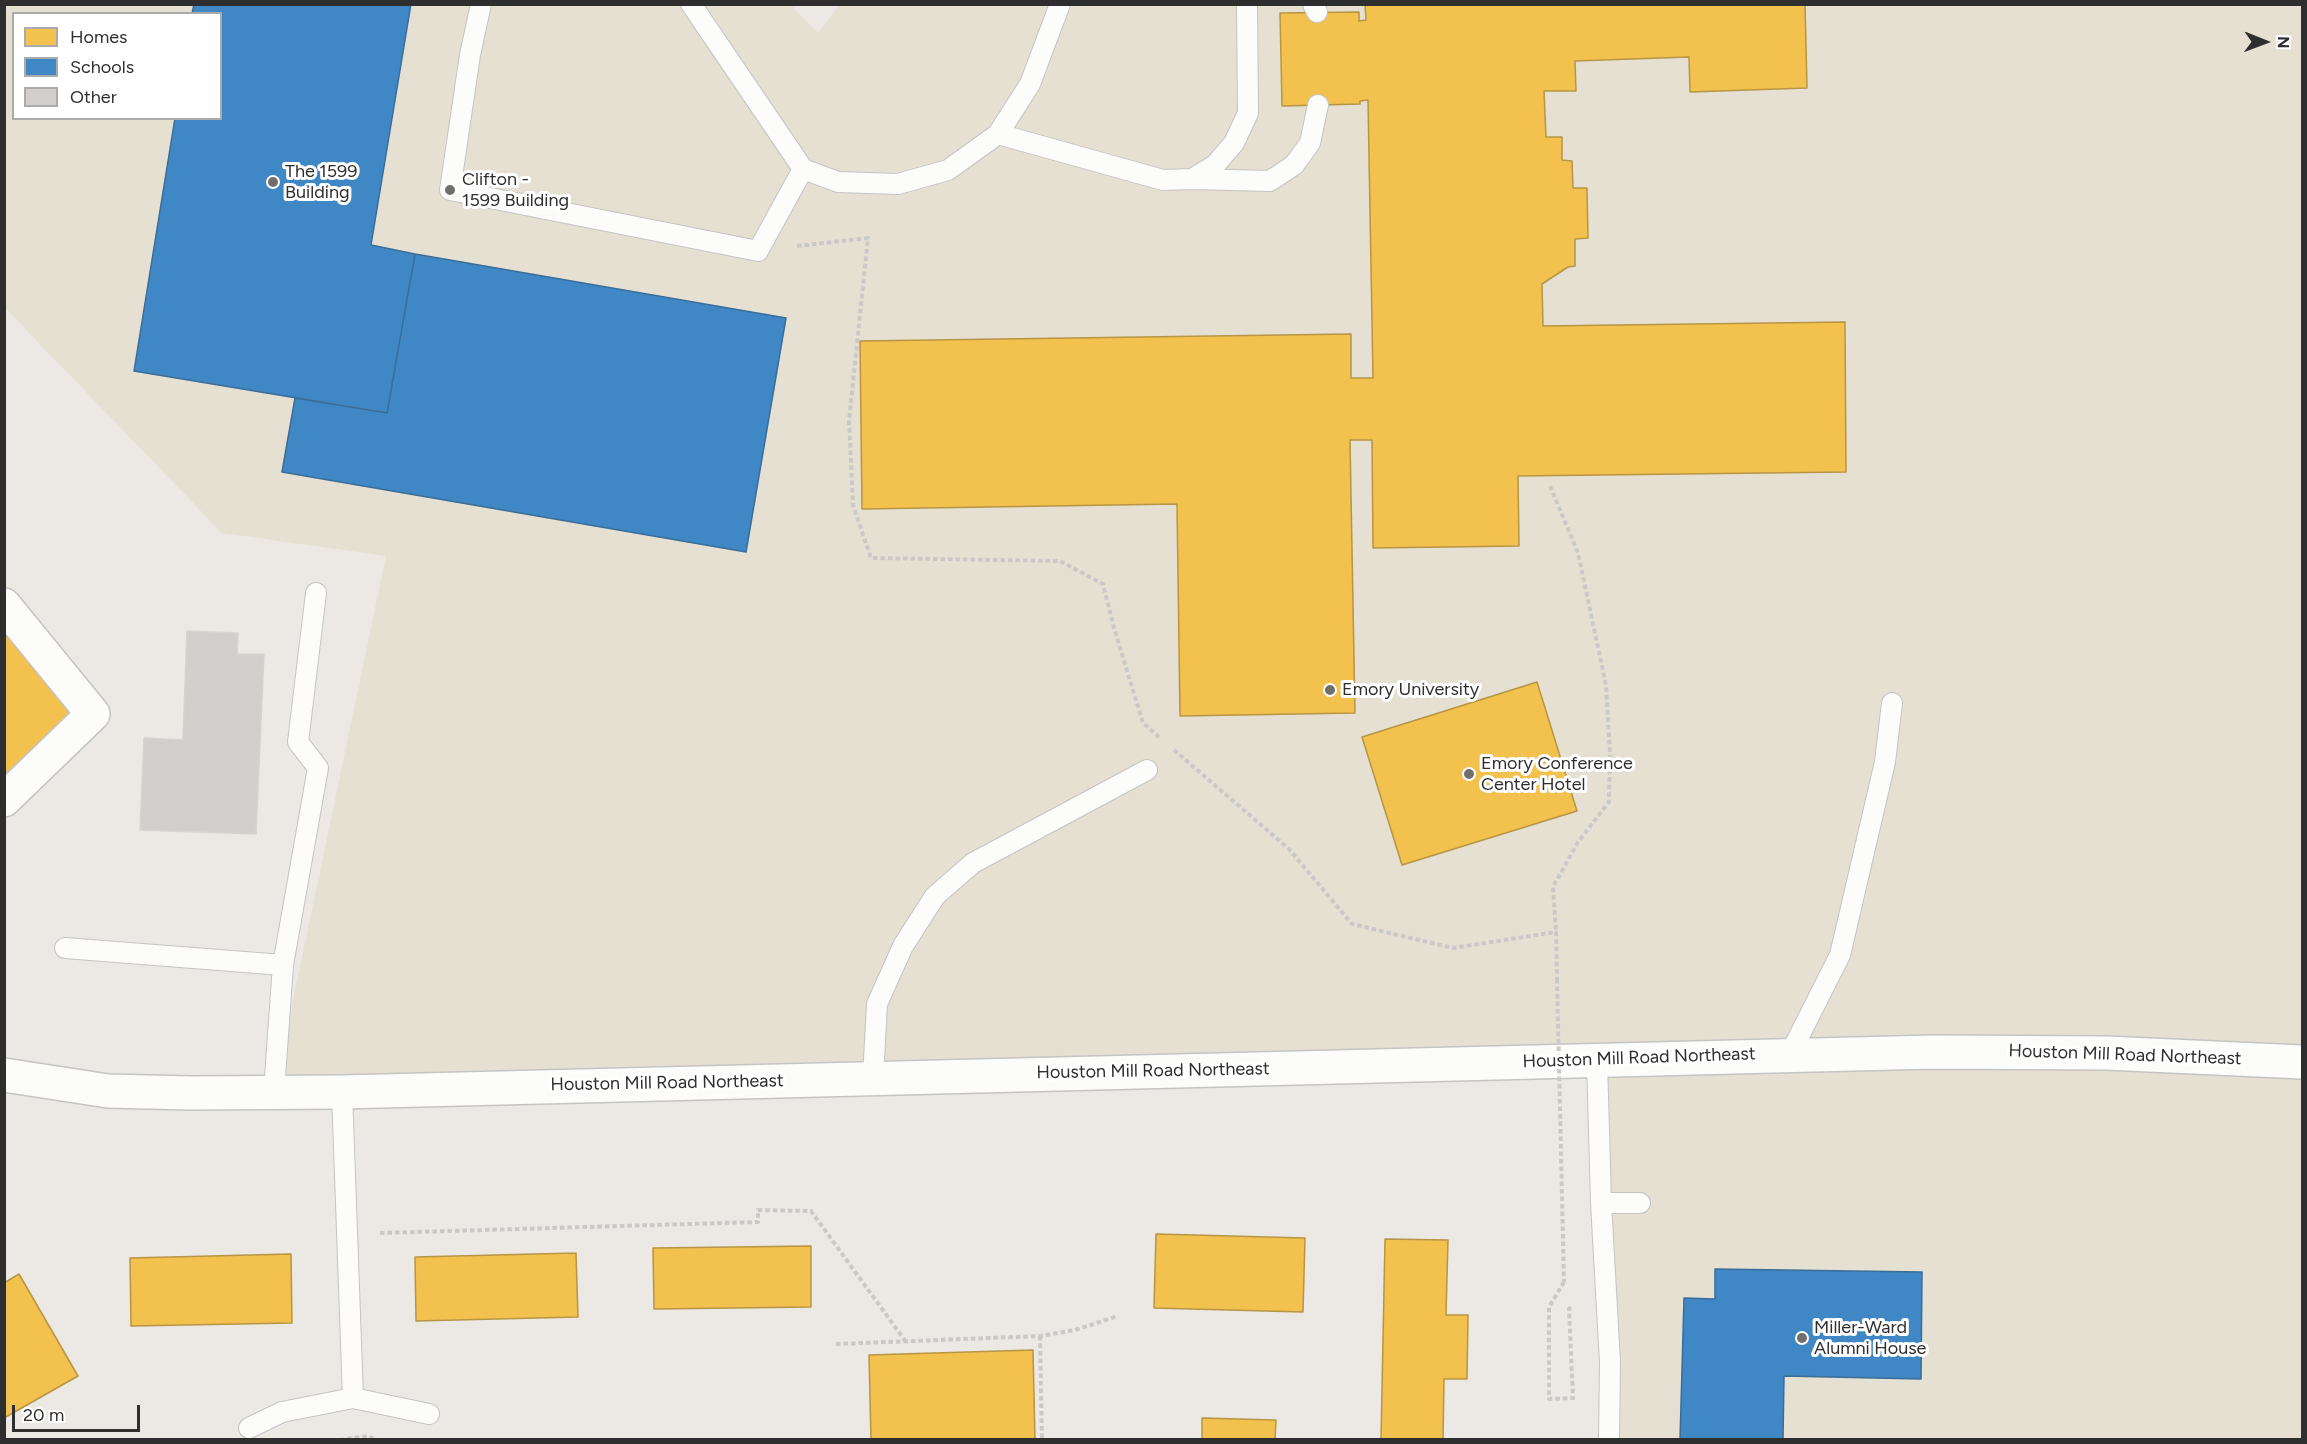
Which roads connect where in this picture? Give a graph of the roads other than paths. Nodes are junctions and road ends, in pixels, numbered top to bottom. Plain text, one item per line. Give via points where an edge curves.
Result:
1 (481, 4) edge
2 (691, 4) edge
3 (1060, 4) edge
4 (1247, 4) edge
5 (1318, 105) dead end
6 (998, 134) junction
7 (803, 168) junction
8 (1192, 179) junction
9 (316, 593) dead end
10 (4, 605) edge
11 (1892, 703) dead end
12 (1148, 770) dead end
13 (4, 800) edge
14 (65, 948) dead end
15 (283, 965) junction
16 (1790, 1054) junction
17 (1597, 1060) junction
18 (2302, 1062) edge
19 (4, 1075) edge
20 (873, 1078) junction
21 (274, 1091) junction
22 (342, 1092) junction
23 (1601, 1203) junction
24 (1640, 1203) dead end
25 (353, 1398) junction
26 (429, 1414) dead end
27 (249, 1428) dead end
28 (1609, 1440) edge

1 - 7 lane via 450,190 758,251
2 - 7 lane
3 - 6 lane via 1030,84
4 - 8 lane via 1248,113 1234,143 1215,165
5 - 8 lane via 1310,143 1294,165 1270,181
6 - 7 lane via 948,170 898,184 838,182
6 - 8 lane via 1163,180
9 - 15 lane via 298,742 318,768
10 - 13 street via 93,714
11 - 16 lane via 1885,762 1840,955
12 - 20 lane via 974,863 935,896 903,946 877,1004
14 - 15 lane
15 - 21 lane
16 - 17 street, Houston Mill Road Northeast
16 - 18 street, Houston Mill Road Northeast via 1993,1051
17 - 20 street, Houston Mill Road Northeast
17 - 23 lane
19 - 21 street, Houston Mill Road Northeast via 108,1091
20 - 22 street, Houston Mill Road Northeast
21 - 22 street, Houston Mill Road Northeast
22 - 25 lane
23 - 24 lane
23 - 28 lane via 1610,1362
25 - 26 lane
25 - 27 lane via 282,1412

